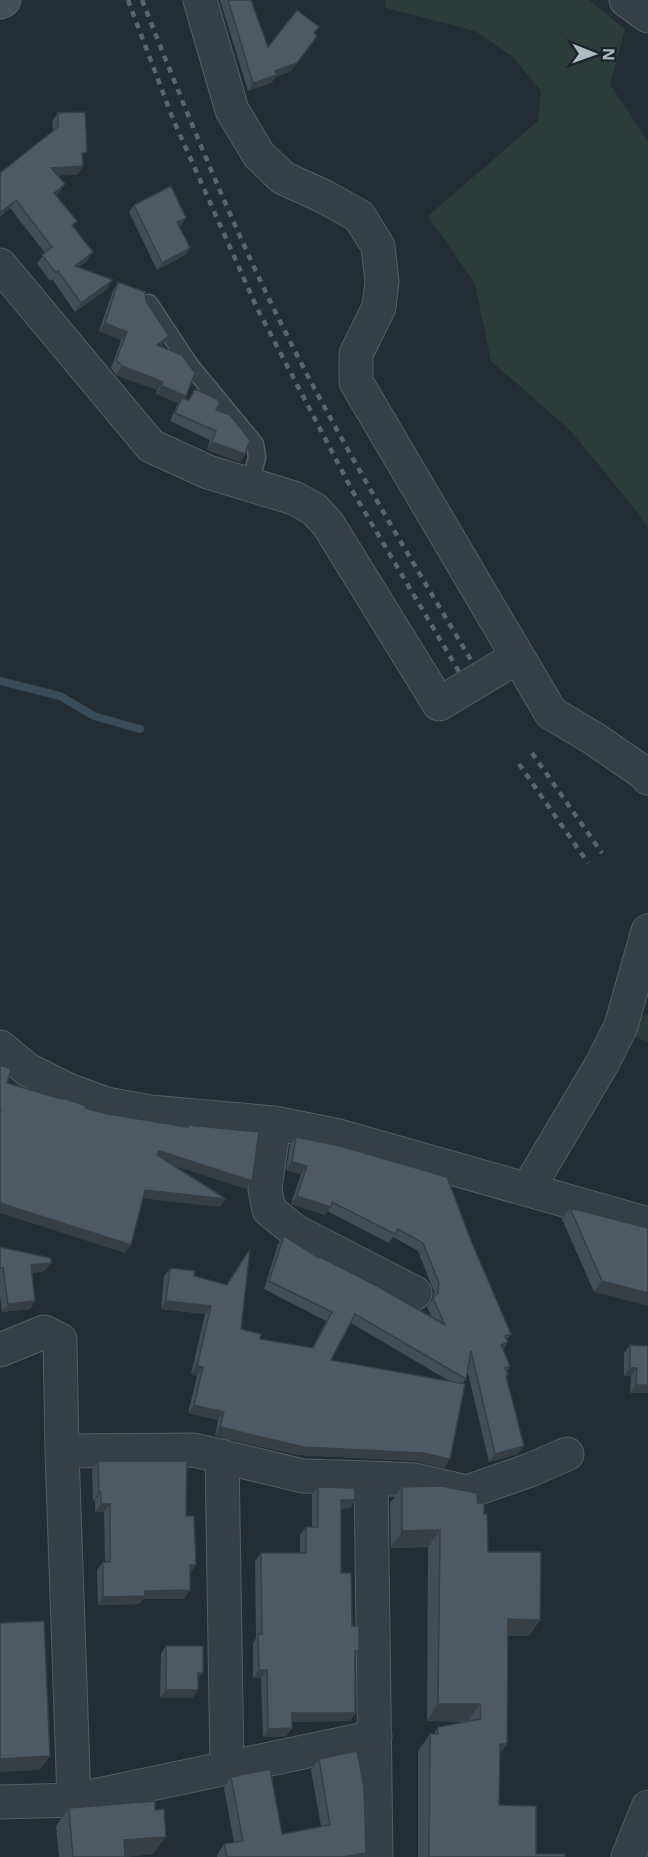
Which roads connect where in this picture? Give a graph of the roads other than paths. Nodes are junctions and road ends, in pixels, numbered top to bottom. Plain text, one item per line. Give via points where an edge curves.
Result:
1 (4, 0) edge
2 (200, 0) edge
3 (626, 0) edge
4 (0, 2) edge
5 (648, 16) edge
6 (0, 265) edge
7 (149, 303) edge
8 (250, 484) junction
9 (517, 657) junction
10 (648, 778) edge
11 (648, 931) edge
12 (0, 1047) edge
13 (274, 1123) junction
14 (528, 1189) junction
15 (648, 1224) edge
16 (415, 1293) dead end
17 (0, 1350) edge
18 (62, 1451) junction
19 (567, 1454) dead end
20 (222, 1456) junction
21 (371, 1478) junction
22 (375, 1737) junction
23 (227, 1768) junction
24 (74, 1800) junction
25 (0, 1802) edge
26 (648, 1807) edge
27 (376, 1857) edge
28 (628, 1857) edge

1 - 4 main road
2 - 9 street via 232,110 259,155 283,178 358,216 378,246 382,282 379,307 356,354 356,382
3 - 5 street
6 - 8 street via 151,446 208,472
7 - 8 lane via 190,366 255,444 257,457
8 - 9 street via 294,498 314,509 328,524 439,704
9 - 10 street via 551,713
11 - 14 street via 621,1026
12 - 13 street via 28,1070 106,1104 150,1112
13 - 14 street via 339,1136
13 - 16 street via 265,1189 269,1210 295,1231
14 - 15 street
17 - 18 street via 44,1332 60,1340
18 - 20 street via 194,1450
18 - 24 street
19 - 21 street via 467,1492 415,1480
20 - 21 street via 303,1476
20 - 23 street
21 - 22 street
22 - 23 street
22 - 27 street
23 - 24 street
24 - 25 street
26 - 28 street

